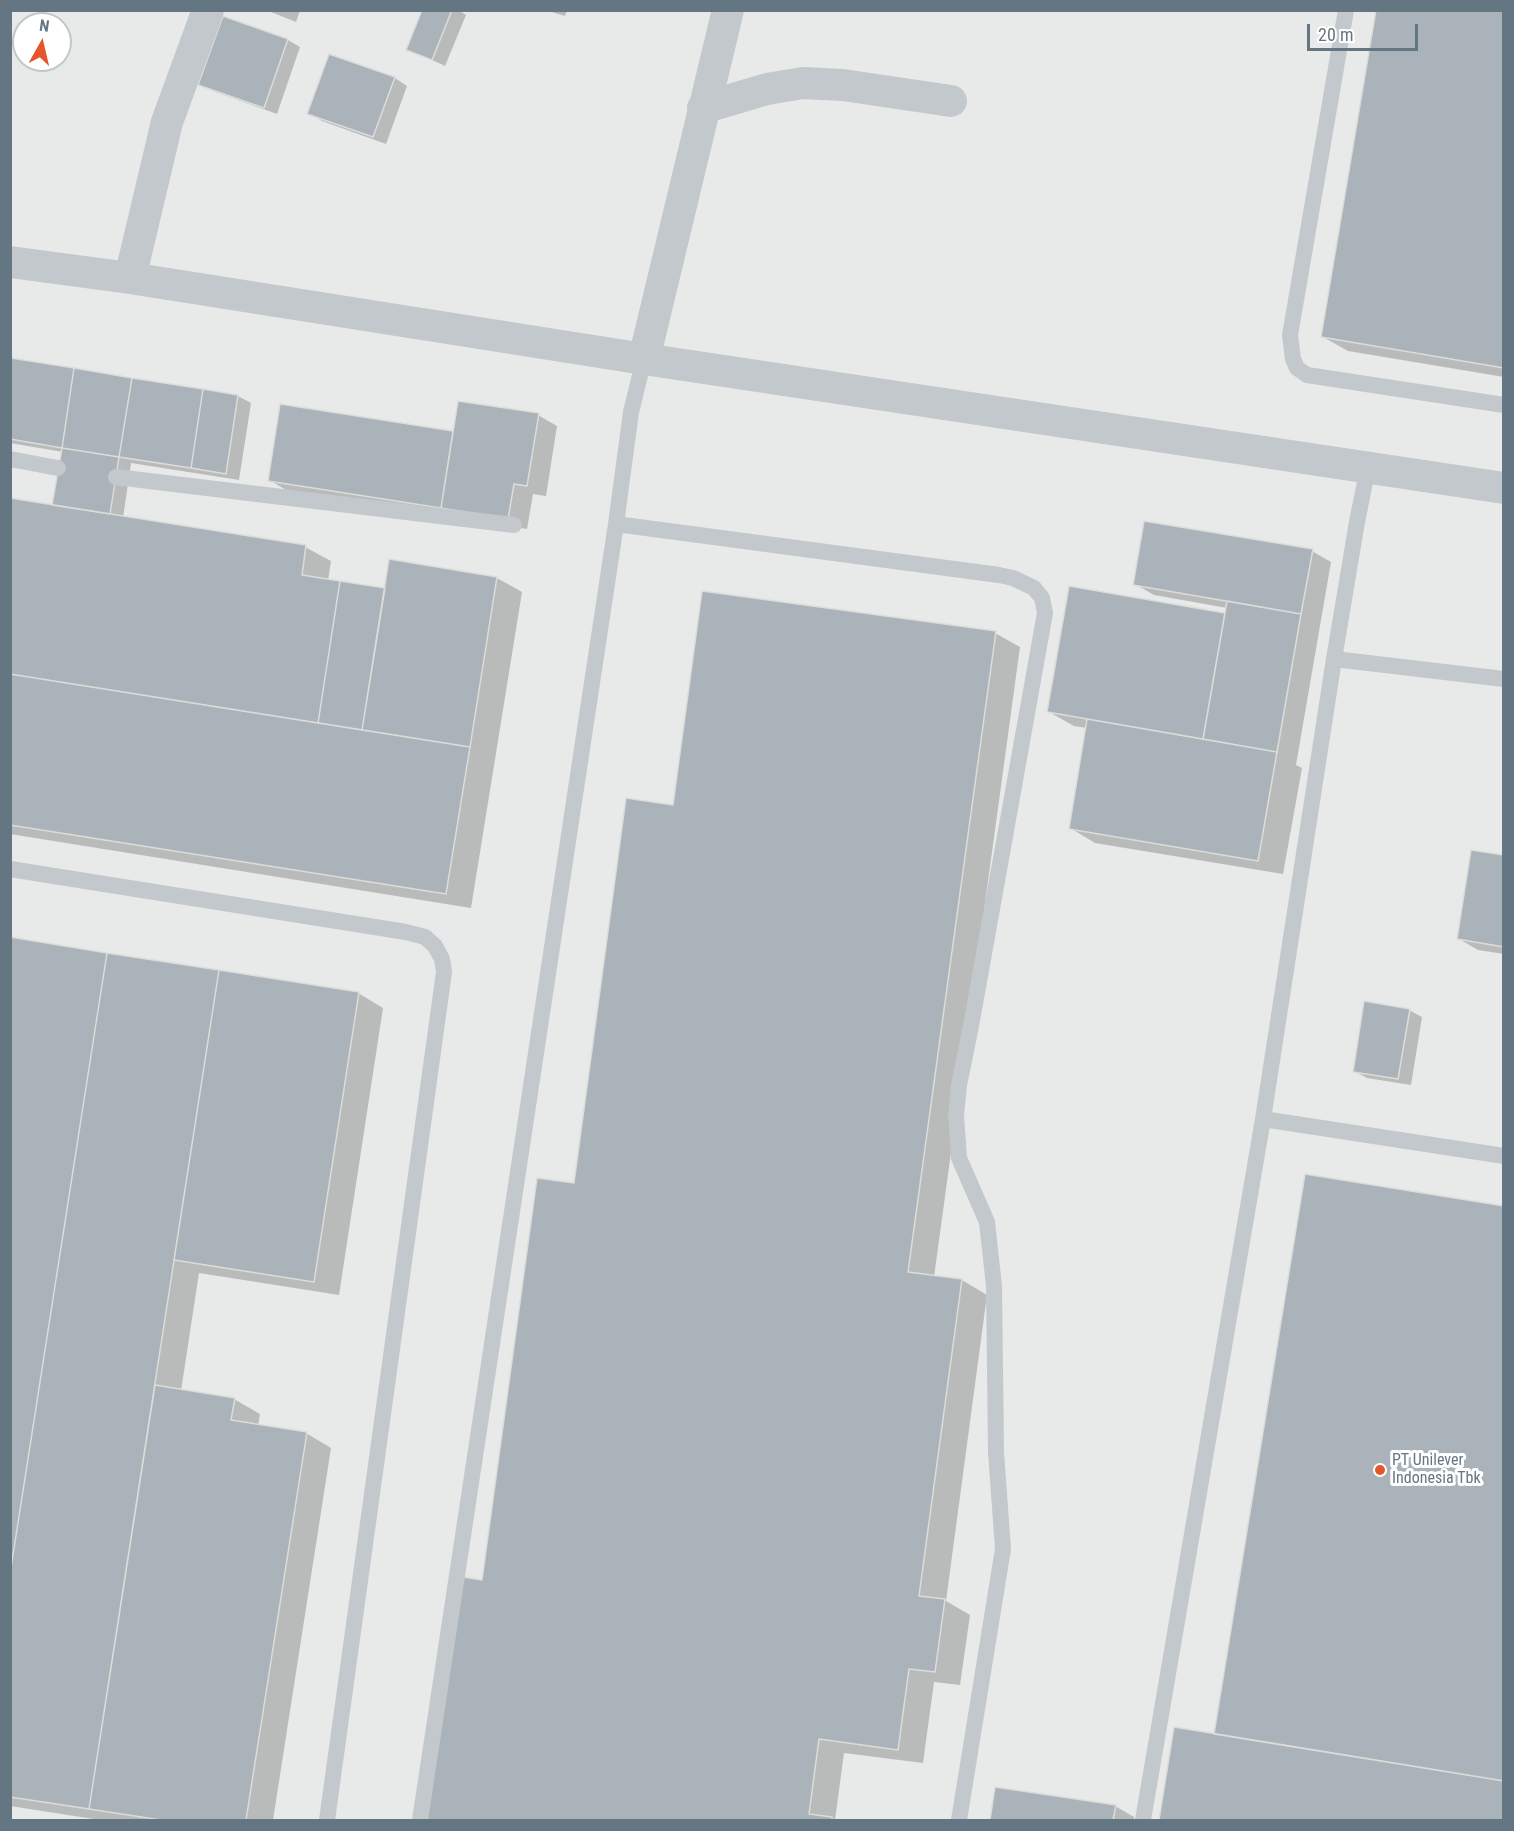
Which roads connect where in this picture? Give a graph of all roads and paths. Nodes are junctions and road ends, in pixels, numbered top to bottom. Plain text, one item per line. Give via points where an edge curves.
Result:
1 (208, 10) edge
2 (728, 10) edge
3 (1346, 10) edge
4 (951, 101) dead end
5 (703, 108) junction
6 (10, 262) edge
7 (130, 278) junction
8 (644, 359) junction
9 (1503, 405) edge
10 (10, 459) edge
11 (1368, 467) junction
12 (58, 468) dead end
13 (116, 477) dead end
14 (1503, 488) edge
15 (616, 524) junction
16 (514, 525) dead end
17 (1334, 659) junction
18 (1503, 679) edge
19 (10, 869) edge
20 (1263, 1119) junction
21 (1503, 1156) edge
22 (327, 1821) edge
23 (420, 1821) edge
24 (959, 1821) edge
25 (1143, 1821) edge

1 - 7 street via 168,122
2 - 5 street
3 - 9 lane via 1290,335 1293,358 1297,368 1307,375
4 - 5 street via 803,83
5 - 8 street
6 - 7 street
7 - 8 street
8 - 11 street
8 - 15 lane via 631,412
10 - 12 lane
11 - 14 street
11 - 17 lane
13 - 16 lane
15 - 23 lane
15 - 24 lane via 1006,576 1034,588 1042,598 1045,613 956,1115 959,1158 987,1222 994,1286 996,1452 1003,1549
17 - 18 lane
17 - 20 lane
19 - 22 lane via 406,932 425,937 442,959 444,972
20 - 21 lane
20 - 25 lane

